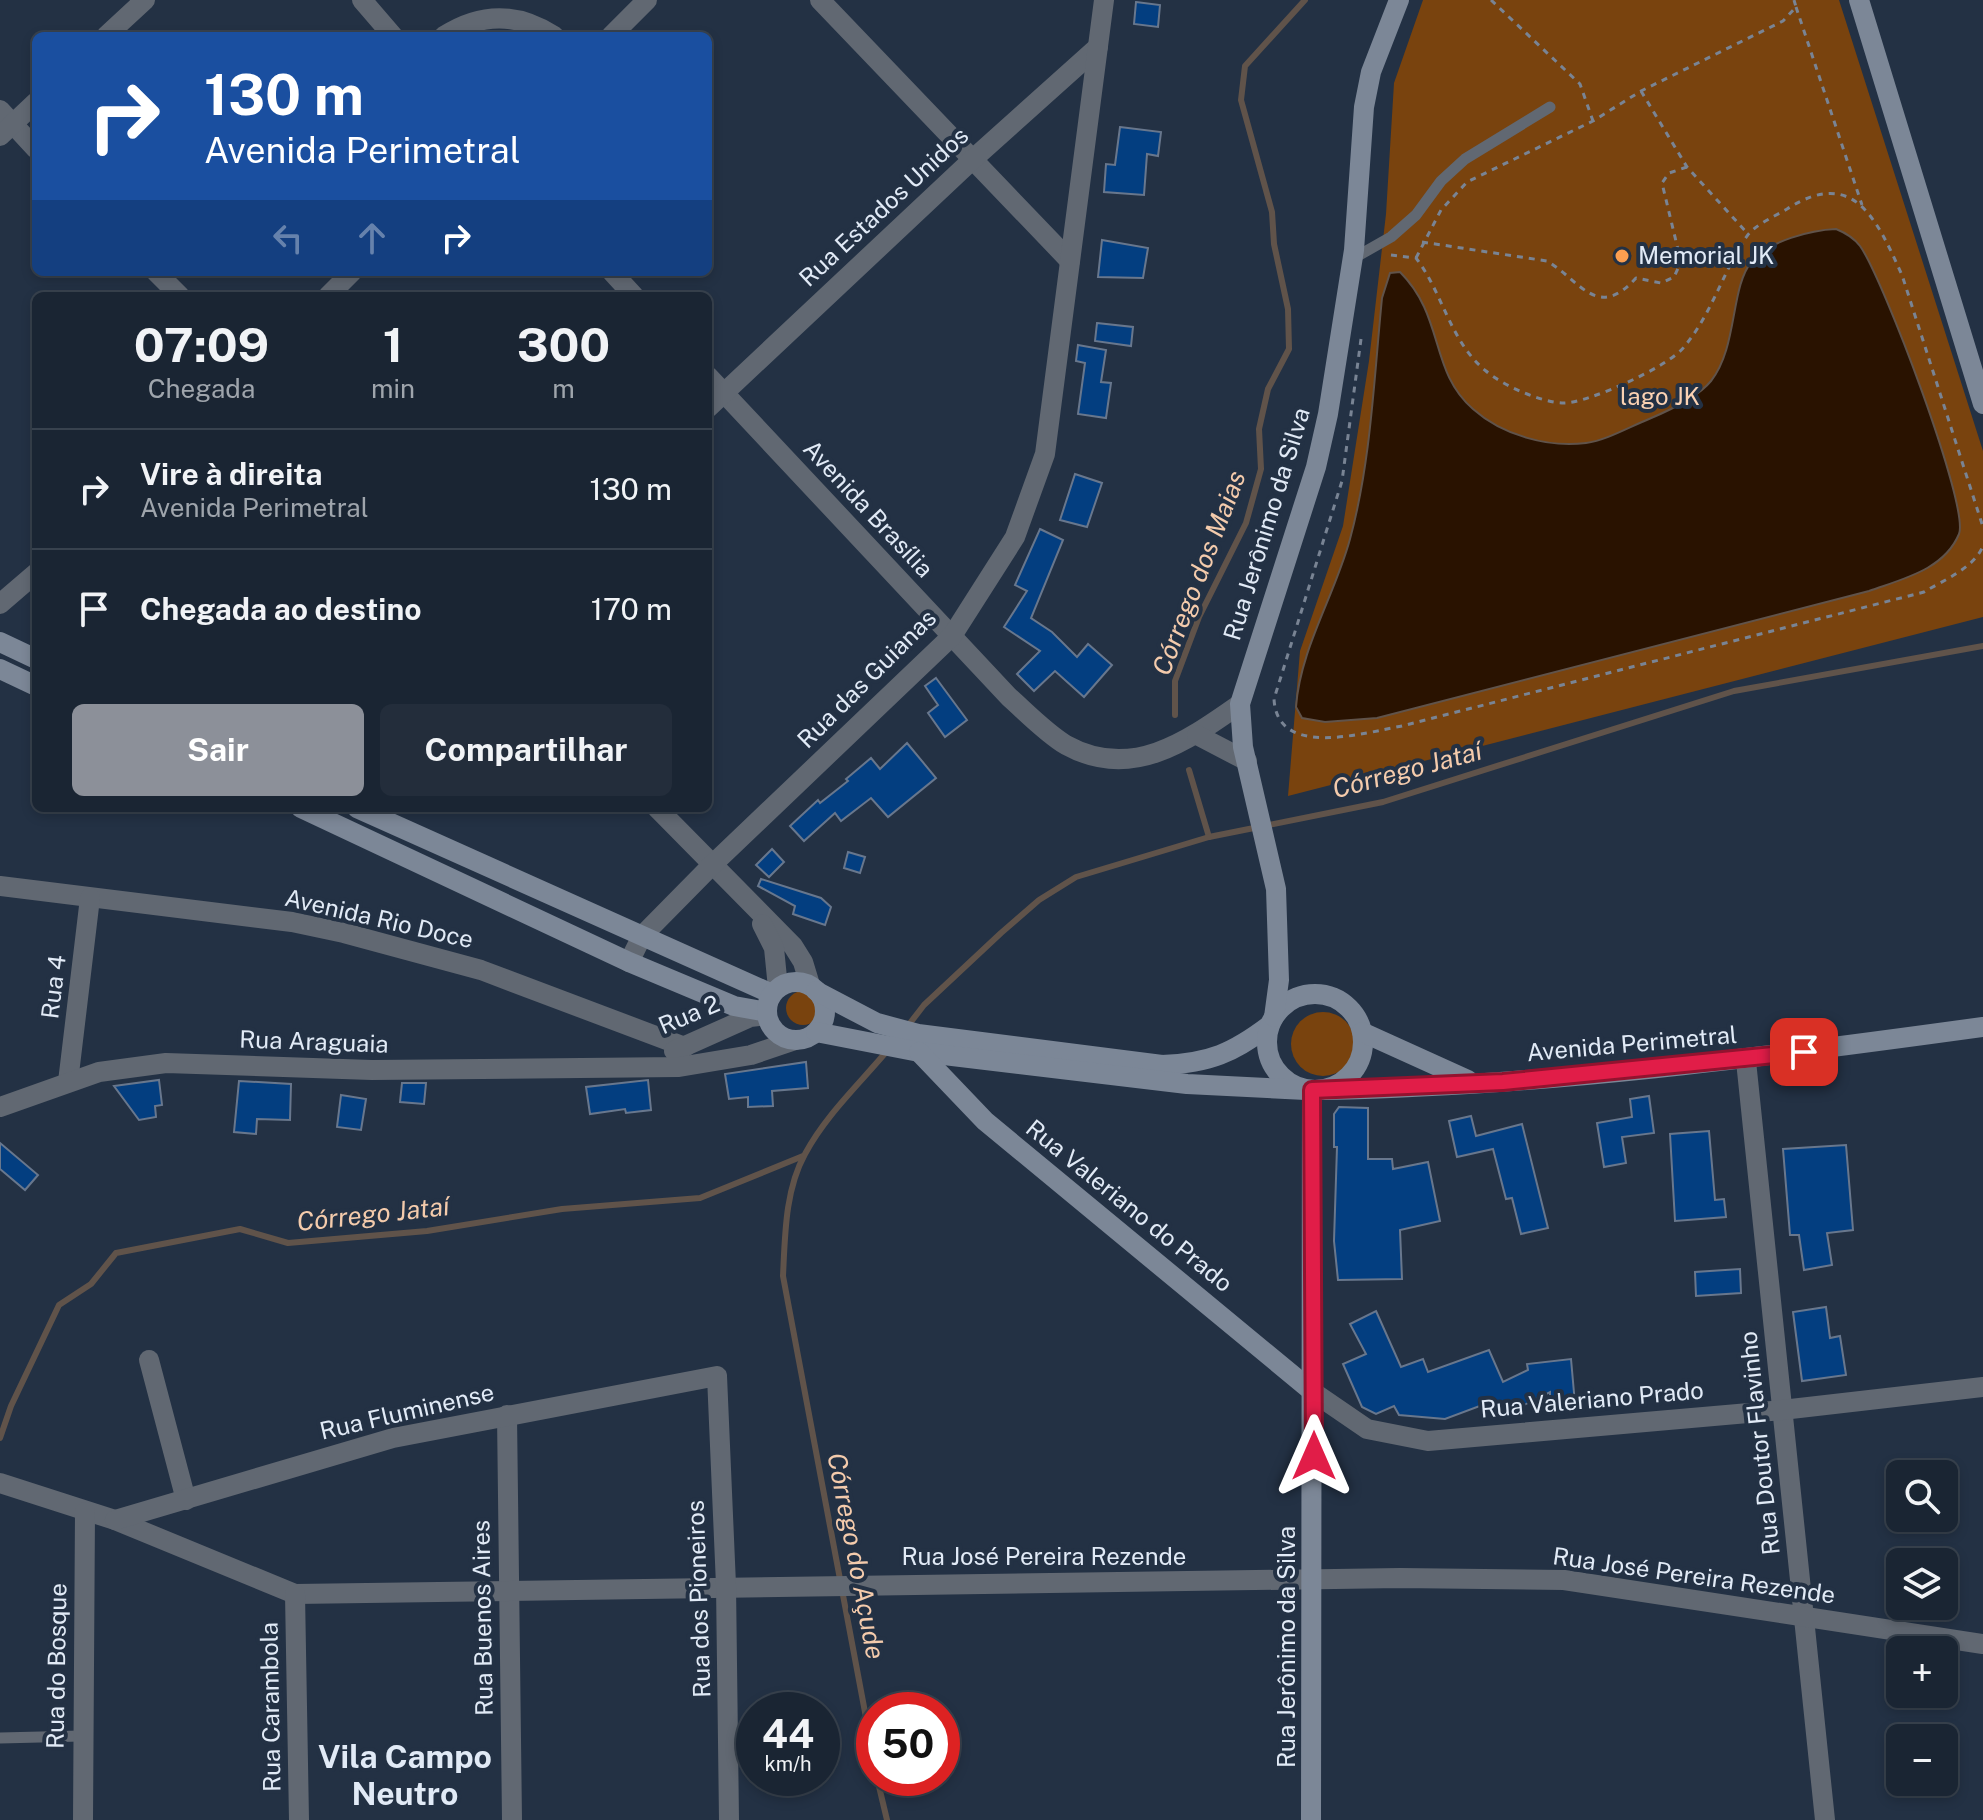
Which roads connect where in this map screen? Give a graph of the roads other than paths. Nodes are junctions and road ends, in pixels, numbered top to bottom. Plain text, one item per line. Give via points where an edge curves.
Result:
1 (145, 0) edge
2 (362, 0) edge
3 (647, 0) edge
4 (820, 0) edge
5 (1104, 0) edge
6 (1399, 0) edge
7 (1859, 0) edge
8 (110, 32) edge
9 (390, 32) edge
10 (450, 32) edge
11 (545, 32) edge
12 (615, 32) edge
13 (1098, 47) junction
14 (32, 105) edge
15 (1550, 107) dead end
16 (4, 124) edge
17 (32, 146) edge
18 (972, 160) junction
19 (1353, 258) junction
20 (1070, 261) junction
21 (160, 276) edge
22 (348, 276) edge
23 (616, 276) edge
24 (176, 292) edge
25 (332, 292) edge
26 (630, 292) edge
27 (712, 380) edge
28 (724, 393) junction
29 (712, 404) edge
30 (1983, 404) edge
31 (32, 576) edge
32 (0, 604) edge
33 (952, 636) junction
34 (0, 642) edge
35 (32, 657) edge
36 (0, 669) edge
37 (32, 684) edge
38 (1240, 704) junction
39 (1197, 735) junction
40 (1247, 761) junction
41 (310, 812) edge
42 (366, 812) edge
43 (661, 812) edge
44 (711, 866) junction
45 (0, 886) edge
46 (90, 898) junction
47 (754, 910) junction
48 (642, 936) junction
49 (629, 962) junction
50 (813, 988) junction
51 (771, 1002) junction
52 (1272, 1021) junction
53 (1983, 1027) edge
54 (816, 1032) junction
55 (1362, 1032) junction
56 (795, 1040) junction
57 (685, 1047) junction
58 (916, 1051) junction
59 (1036, 1057) junction
60 (1746, 1061) junction
61 (633, 1067) junction
62 (68, 1082) junction
63 (1476, 1083) junction
64 (1314, 1090) junction
65 (0, 1107) edge
66 (149, 1360) dead end
67 (717, 1376) joint
68 (1983, 1387) edge
69 (1313, 1392) junction
70 (1782, 1410) junction
71 (507, 1415) junction
72 (0, 1483) edge
73 (186, 1500) junction
74 (85, 1512) junction
75 (115, 1520) junction
76 (1313, 1581) junction
77 (726, 1585) junction
78 (509, 1589) junction
79 (295, 1594) junction
80 (1804, 1618) junction
81 (1983, 1644) edge
82 (81, 1736) junction
83 (0, 1738) edge
84 (83, 1820) edge
85 (299, 1820) edge
86 (512, 1820) edge
87 (729, 1820) edge
88 (1311, 1820) edge
89 (1825, 1820) edge

1 - 8 street
2 - 9 street
3 - 12 street
4 - 18 street
5 - 13 street, Rua das Guianas
6 - 19 main road, Rua Jerônimo da Silva via 1371,72 1364,107
7 - 30 main road
10 - 11 street via 494,17 519,20
13 - 18 street, Rua Estados Unidos
13 - 20 street, Rua das Guianas
14 - 16 street
15 - 19 lane via 1465,159 1416,215 1391,237
16 - 17 street
18 - 20 street
18 - 28 street, Rua Estados Unidos
19 - 38 main road, Rua Jerônimo da Silva via 1316,467
20 - 33 street, Rua das Guianas via 1045,454 1015,537
21 - 24 street
22 - 25 street
23 - 26 street
27 - 28 street, Avenida Brasília
28 - 29 street, Rua Estados Unidos
28 - 33 street, Avenida Brasília
31 - 32 street
33 - 39 street, Avenida Brasília via 1009,697 1063,743 1093,758 1134,761
33 - 44 street, Rua das Guianas
34 - 35 main road
36 - 37 main road
38 - 39 street, Avenida Brasília
38 - 40 main road, Rua Jerônimo da Silva
39 - 40 street
40 - 52 main road, Rua Jerônimo da Silva via 1272,860 1279,934
41 - 49 main road
42 - 48 main road
43 - 44 street
44 - 47 street
44 - 48 street, Rua das Guianas
45 - 46 street, Avenida Rio Doce
46 - 57 street, Avenida Rio Doce via 344,933 481,970
46 - 62 street, Rua 4
47 - 50 street via 793,946
47 - 51 street via 774,948
48 - 49 street, Rua das Guianas
48 - 51 main road
49 - 51 main road via 734,1006
50 - 51 main road via 793,982
50 - 54 main road via 824,1007
50 - 59 main road, Avenida Perimetral via 899,1030
51 - 56 main road via 779,1034
51 - 57 street, Rua 2
52 - 55 main road via 1296,998 1323,995 1348,1008
52 - 59 main road, Avenida Perimetral via 1220,1057 1196,1064
52 - 64 main road via 1267,1049 1272,1063 1280,1076
53 - 60 main road, Avenida Perimetral
54 - 56 main road
54 - 58 main road, Avenida Perimetral
55 - 63 main road, Avenida Perimetral
55 - 64 main road via 1359,1062 1339,1084
56 - 61 street, Rua Araguaia via 751,1055 679,1067
57 - 61 street, Rua 2
58 - 59 main road, Avenida Perimetral
58 - 69 main road, Rua Valeriano do Prado via 985,1121
59 - 64 main road, Avenida Perimetral via 1187,1084
60 - 63 main road, Avenida Perimetral
60 - 70 street, Rua Doutor Flavinho
61 - 62 street, Rua Araguaia via 372,1070 166,1063
62 - 65 street, Rua Araguaia
63 - 64 main road, Avenida Perimetral
64 - 69 main road, Rua Jerônimo da Silva
66 - 73 street
67 - 71 street, Rua Fluminense
67 - 77 street, Rua dos Pioneiros
68 - 70 street, Rua Valeriano Prado
69 - 70 street, Rua Valeriano Prado via 1367,1429 1428,1441
69 - 76 main road, Rua Jerônimo da Silva
70 - 80 street, Rua Doutor Flavinho
71 - 73 street, Rua Fluminense via 393,1438
71 - 78 street, Rua Buenos Aires
72 - 74 street
73 - 75 street, Rua Fluminense
74 - 75 street
74 - 82 street, Rua do Bosque
75 - 79 street
76 - 77 street, Rua José Pereira Rezende
76 - 80 street, Rua José Pereira Rezende via 1564,1580
76 - 88 main road, Rua Jerônimo da Silva
77 - 78 street
77 - 87 street, Rua dos Pioneiros
78 - 79 street
78 - 86 street, Rua Buenos Aires
79 - 85 street, Rua Carambola
80 - 81 street, Rua José Pereira Rezende
80 - 89 street, Rua Doutor Flavinho
82 - 83 lane
82 - 84 street, Rua do Bosque

